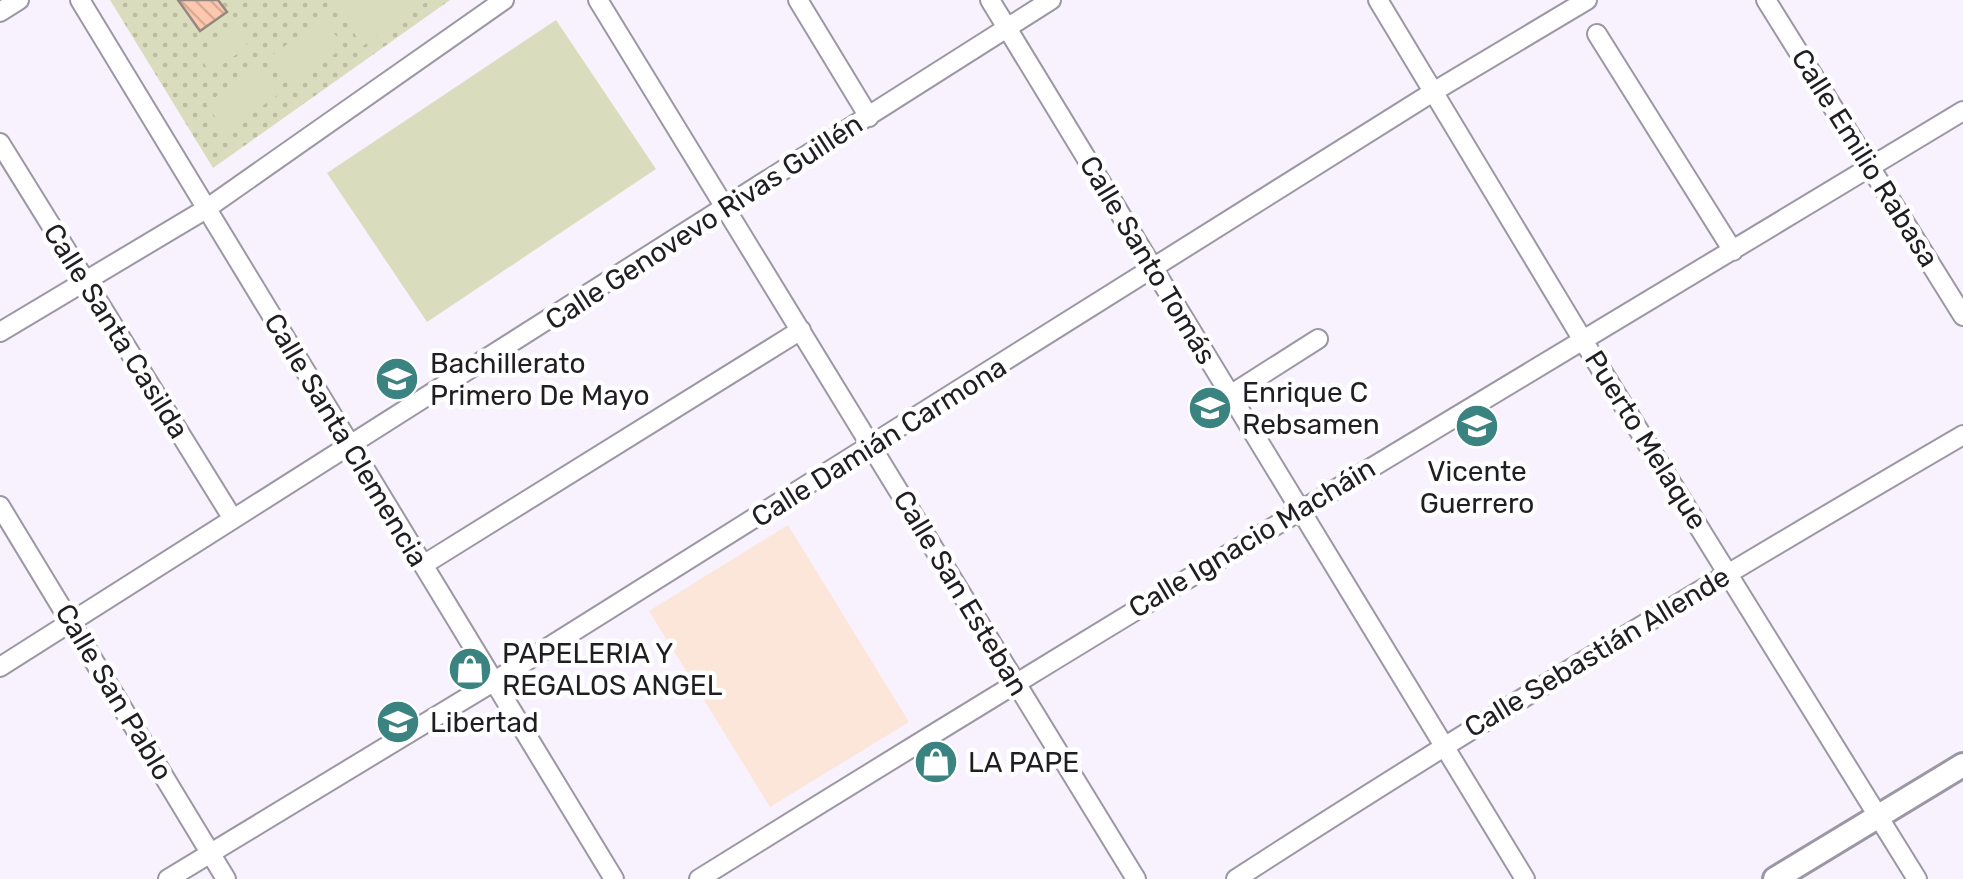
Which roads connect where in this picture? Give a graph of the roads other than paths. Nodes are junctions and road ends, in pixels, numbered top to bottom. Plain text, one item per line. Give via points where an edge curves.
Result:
1 (19, 0) edge
2 (80, 0) edge
3 (504, 0) edge
4 (598, 0) edge
5 (798, 0) edge
6 (990, 0) edge
7 (1051, 0) edge
8 (1378, 0) edge
9 (1587, 0) edge
10 (1766, 0) edge
11 (0, 12) edge
12 (1007, 28) junction
13 (1597, 34) dead end
14 (1433, 92) junction
15 (1963, 111) edge
16 (869, 117) junction
17 (0, 144) edge
18 (1871, 166) junction
19 (727, 208) junction
20 (206, 209) junction
21 (1732, 251) junction
22 (1154, 270) junction
23 (85, 282) junction
24 (1963, 316) edge
25 (801, 330) junction
26 (0, 332) edge
27 (1318, 339) dead end
28 (1584, 342) junction
29 (1230, 395) junction
30 (1963, 435) edge
31 (872, 446) junction
32 (351, 447) junction
33 (0, 506) edge
34 (1300, 508) junction
35 (233, 519) junction
36 (422, 565) junction
37 (1729, 571) junction
38 (70, 621) junction
39 (0, 667) edge
40 (493, 682) junction
41 (1015, 682) junction
42 (1443, 745) junction
43 (1963, 764) edge
44 (1879, 816) junction
45 (211, 853) junction
46 (168, 879) edge
47 (226, 879) edge
48 (614, 879) edge
49 (699, 879) edge
50 (1136, 879) edge
51 (1236, 879) edge
52 (1525, 879) edge
53 (1774, 879) edge
54 (1917, 879) edge

1 - 11 street
2 - 20 street, Calle Santa Clemencia
3 - 20 street
4 - 19 street, Calle San Esteban
5 - 16 street
6 - 12 street, Calle Santo Tomás
7 - 12 street, Calle Genovevo Rivas Guillén
8 - 14 street, Puerto Melaque
9 - 14 street, Calle Damián Carmona
10 - 18 street, Calle Emilio Rabasa
12 - 16 street, Calle Genovevo Rivas Guillén
12 - 22 street, Calle Santo Tomás
13 - 21 street
14 - 22 street, Calle Damián Carmona
14 - 28 street, Puerto Melaque
15 - 18 street, Calle Ignacio Macháin
16 - 19 street, Calle Genovevo Rivas Guillén
17 - 23 street, Calle Santa Casilda
18 - 21 street, Calle Ignacio Macháin
18 - 24 street, Calle Emilio Rabasa
19 - 25 street, Calle San Esteban
19 - 32 street, Calle Genovevo Rivas Guillén
20 - 23 street
20 - 32 street, Calle Santa Clemencia
21 - 28 street, Calle Ignacio Macháin
22 - 29 street, Calle Santo Tomás
22 - 31 street, Calle Damián Carmona
23 - 26 street
23 - 35 street, Calle Santa Casilda
25 - 31 street, Calle San Esteban
25 - 36 street
27 - 29 street
28 - 34 street, Calle Ignacio Macháin
28 - 37 street, Puerto Melaque
29 - 34 street, Calle Santo Tomás
30 - 37 street, Calle Sebastián Allende
31 - 40 street, Calle Damián Carmona
31 - 41 street, Calle San Esteban
32 - 35 street, Calle Genovevo Rivas Guillén
32 - 36 street, Calle Santa Clemencia
33 - 38 street, Calle San Pablo
34 - 41 street, Calle Ignacio Macháin
34 - 42 street, Calle Santo Tomás
35 - 38 street, Calle Genovevo Rivas Guillén
36 - 40 street, Calle Santa Clemencia
37 - 42 street, Calle Sebastián Allende
37 - 44 street, Puerto Melaque
38 - 39 street, Calle Genovevo Rivas Guillén
38 - 45 street, Calle San Pablo
40 - 45 street, Calle Damián Carmona
40 - 48 street, Calle Santa Clemencia
41 - 49 street, Calle Ignacio Macháin
41 - 50 street, Calle San Esteban
42 - 51 street, Calle Sebastián Allende
42 - 52 street, Calle Santo Tomás
43 - 44 street
44 - 53 street
44 - 54 street, Puerto Melaque
45 - 46 street, Calle Damián Carmona
45 - 47 street, Calle San Pablo

